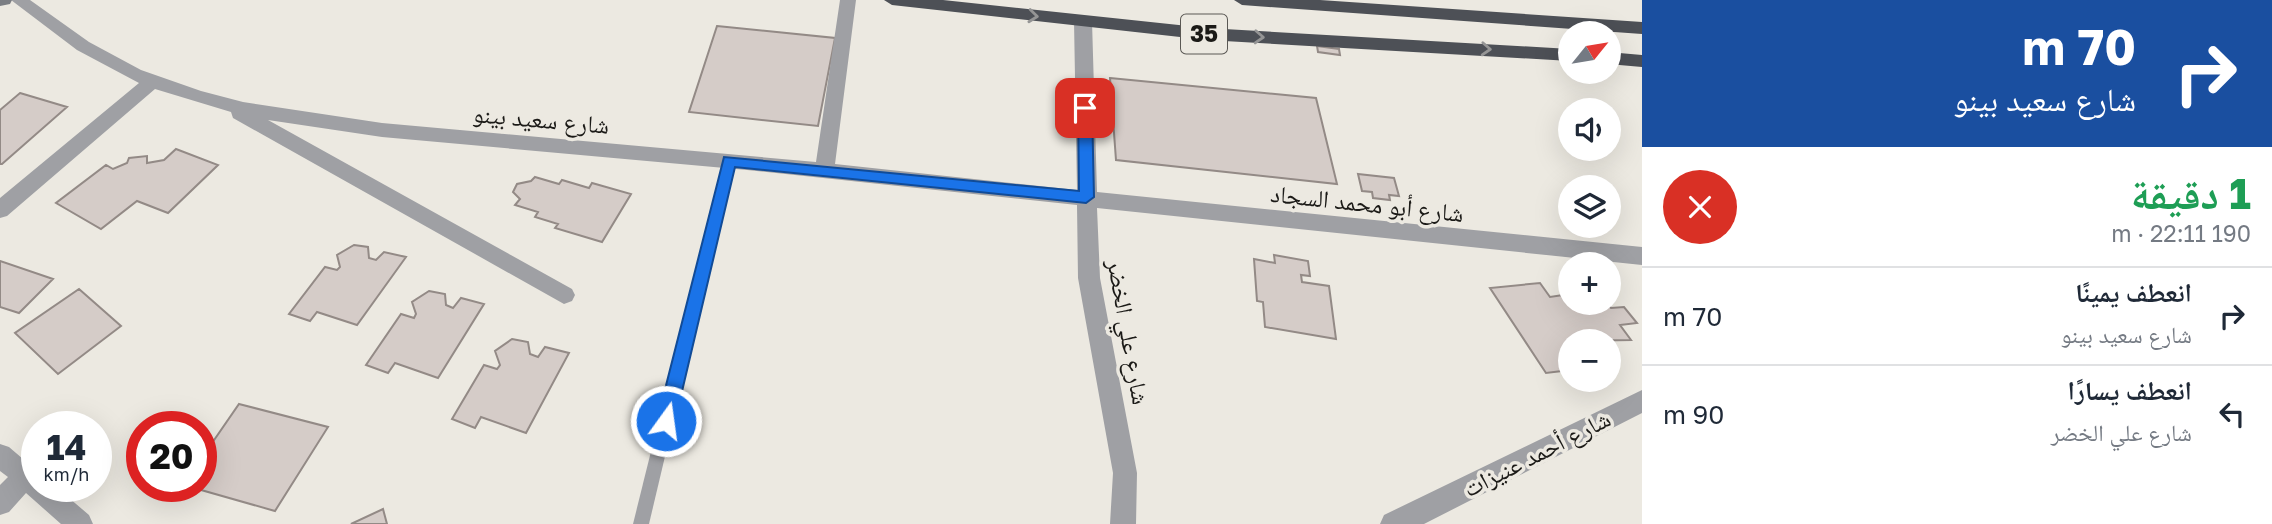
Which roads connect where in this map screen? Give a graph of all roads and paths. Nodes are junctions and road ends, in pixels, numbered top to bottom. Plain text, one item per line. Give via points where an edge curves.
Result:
1 (19, 0) edge
2 (849, 0) edge
3 (892, 0) edge
4 (1242, 0) edge
5 (1083, 21) junction
6 (1642, 27) edge
7 (1558, 54) edge
8 (1621, 59) edge
9 (1642, 61) edge
10 (152, 82) junction
11 (223, 104) junction
12 (729, 161) junction
13 (824, 171) junction
14 (1086, 197) junction
15 (0, 210) edge
16 (1642, 256) edge
17 (564, 295) dead end
18 (1642, 401) edge
19 (0, 455) edge
20 (21, 473) edge
21 (21, 481) edge
22 (54, 502) edge
23 (0, 503) edge
24 (80, 524) edge
25 (641, 524) edge
26 (1123, 524) edge
27 (1394, 524) edge

1 - 10 street, شارع سعيد بينو via 78,44
2 - 13 street
3 -> 5 highway, 35
4 - 6 highway, 35
5 -> 7 highway, 35 via 1207,34
5 - 14 street, شارع علي الخضر
8 - 9 highway
10 - 11 street, شارع سعيد بينو
10 - 15 street
11 - 12 street, شارع سعيد بينو via 385,132
11 - 17 street
12 - 13 street, شارع سعيد بينو
12 - 25 lane
13 - 14 street, شارع سعيد بينو
14 - 16 street, شارع أبو محمد السجاد via 1328,227
14 - 26 street, شارع علي الخضر via 1089,278 1125,473
18 - 27 street, شارع أحمد عنيزات
19 - 20 street
21 - 23 street
22 - 24 street

